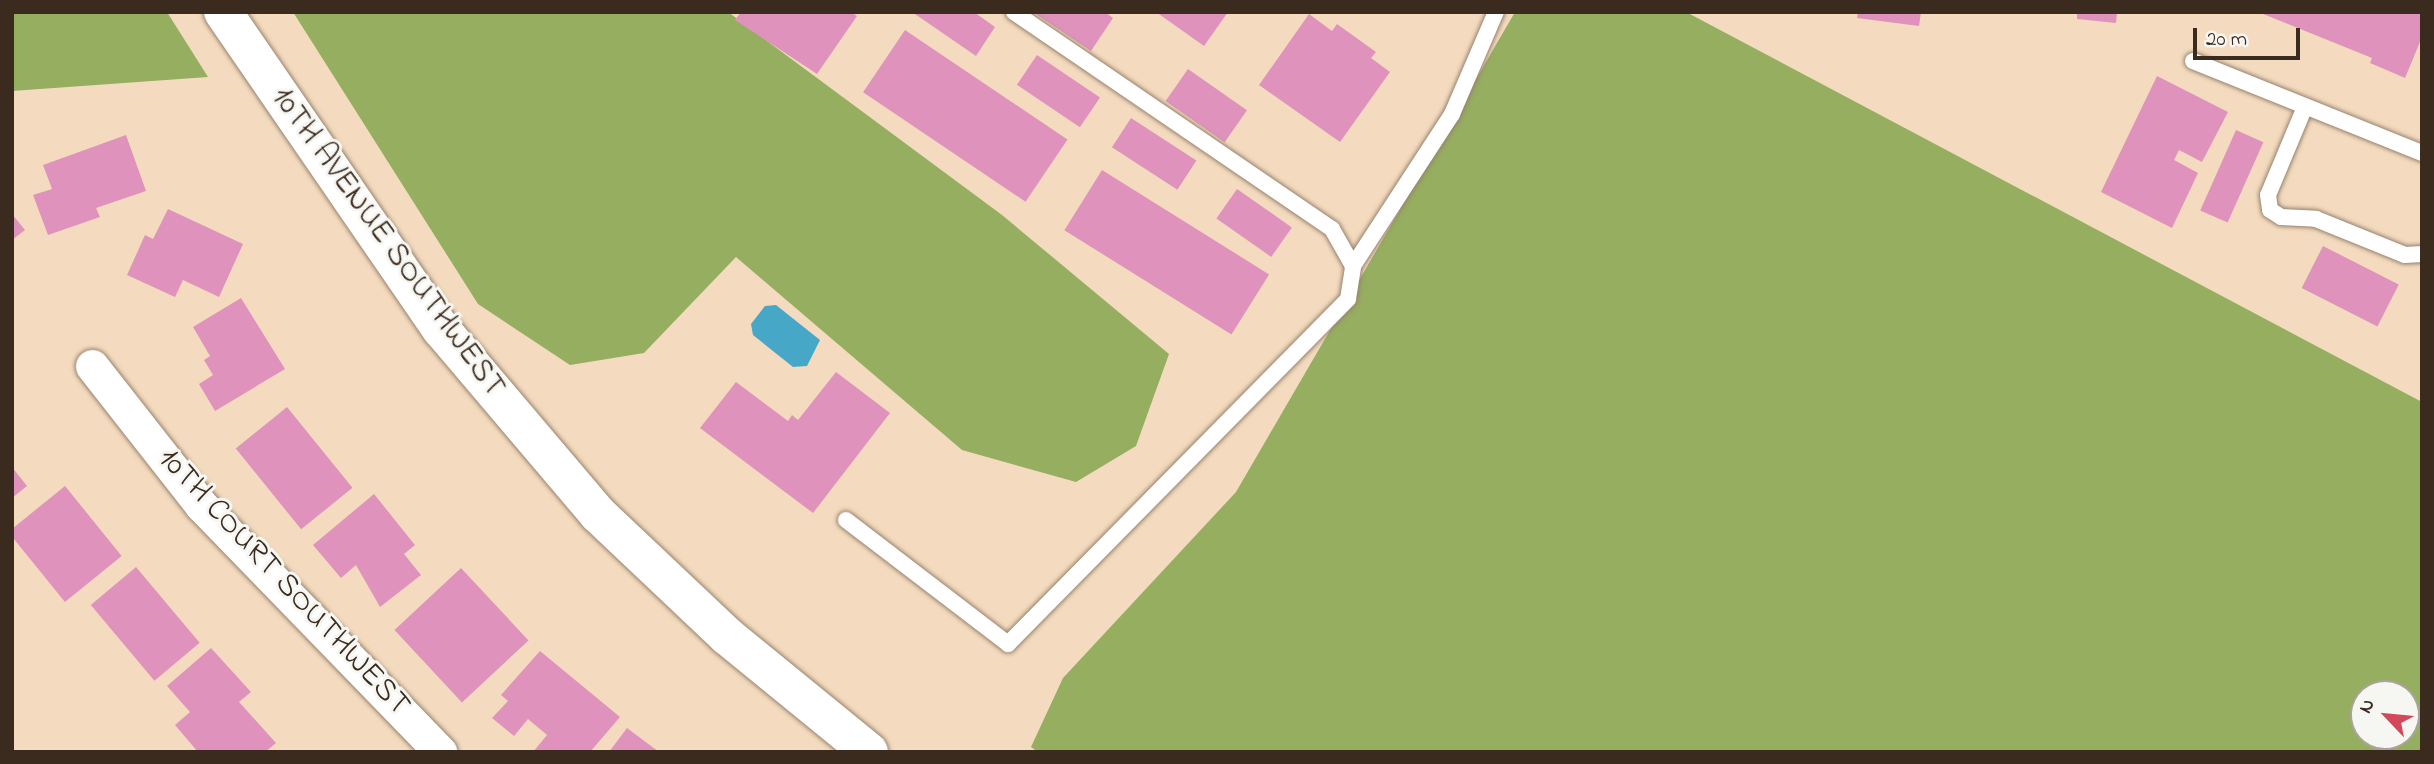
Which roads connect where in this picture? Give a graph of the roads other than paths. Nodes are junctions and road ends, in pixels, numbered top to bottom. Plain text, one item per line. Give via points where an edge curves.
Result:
1 (223, 12) edge
2 (1014, 12) edge
3 (1496, 12) edge
4 (2193, 61) dead end
5 (2304, 109) junction
6 (2422, 153) edge
7 (2422, 254) edge
8 (1353, 266) junction
9 (92, 366) dead end
10 (846, 520) dead end
11 (423, 746) edge
12 (869, 752) edge

1 - 12 street, 10TH AVENUE SOUTHWEST via 441,329 597,514 727,636
2 - 8 lane via 1332,229
3 - 8 lane via 1452,114
4 - 5 lane via 2273,88
5 - 6 lane
5 - 7 lane via 2268,195 2270,210 2281,217 2316,219 2406,255
8 - 10 lane via 1348,299 1333,318 1008,644
9 - 11 street, 10TH COURT SOUTHWEST via 201,505

